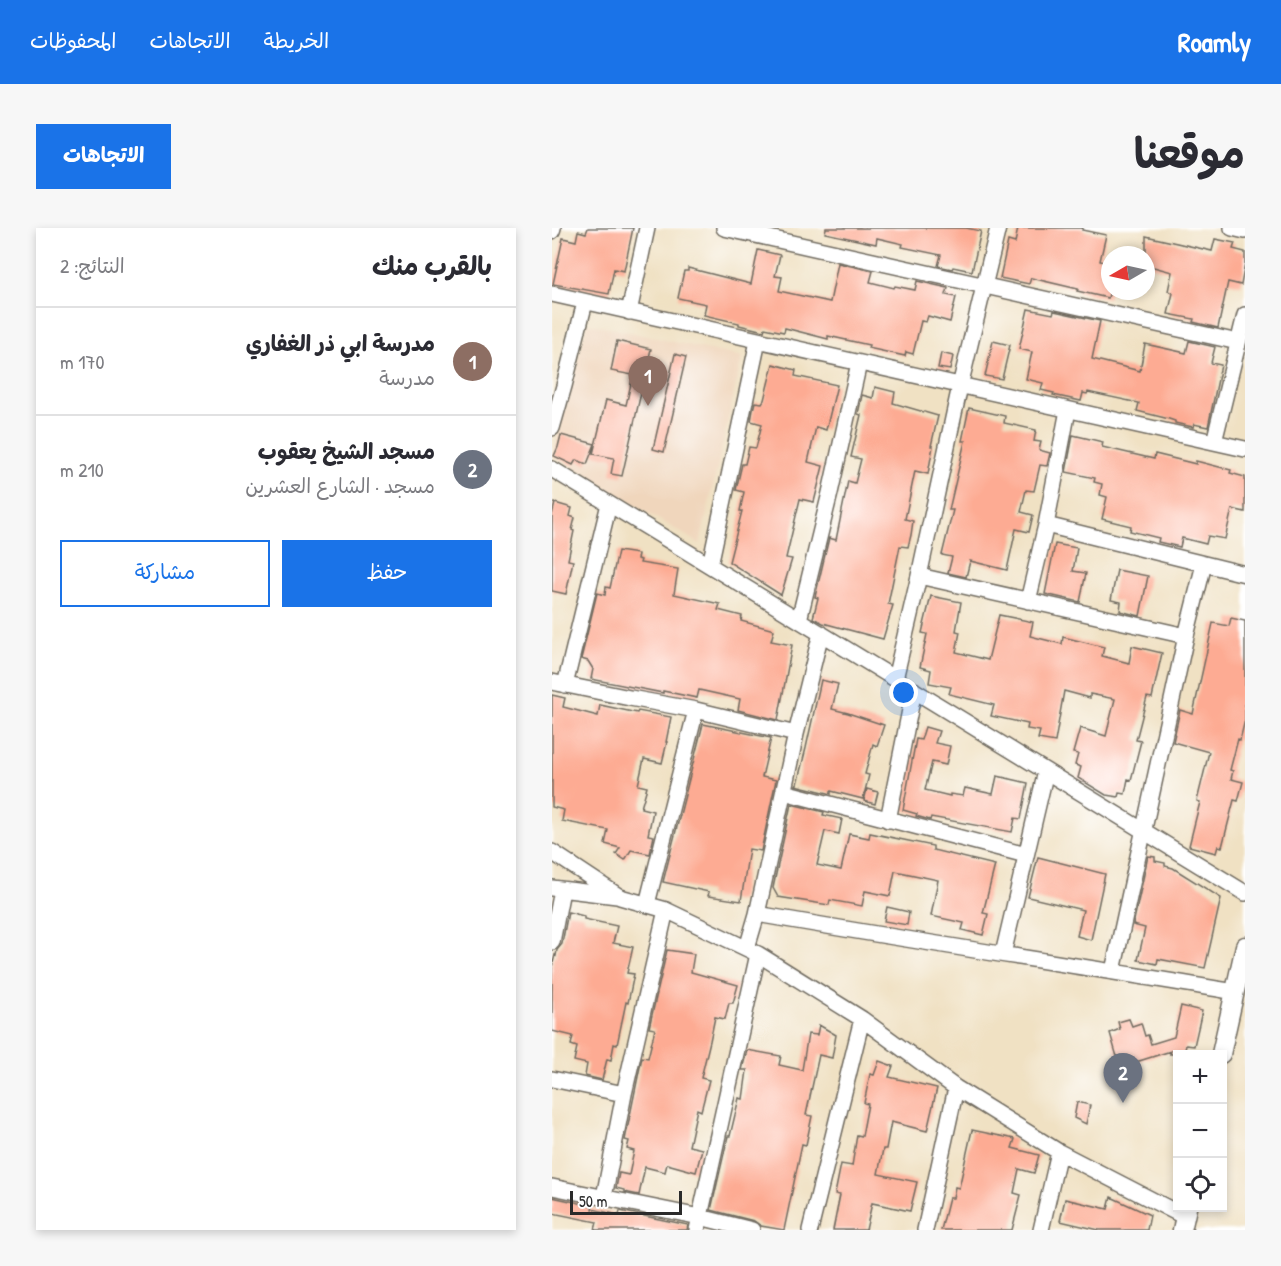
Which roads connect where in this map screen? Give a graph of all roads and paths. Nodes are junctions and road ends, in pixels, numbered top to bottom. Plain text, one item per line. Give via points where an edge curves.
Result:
1 (647, 228) edge
2 (724, 228) edge
3 (998, 228) edge
4 (1232, 228) edge
5 (1245, 231) edge
6 (773, 233) edge
7 (984, 286) junction
8 (552, 294) edge
9 (585, 302) junction
10 (628, 312) junction
11 (1245, 315) edge
12 (758, 340) junction
13 (1238, 342) junction
14 (859, 363) junction
15 (960, 386) junction
16 (1068, 410) junction
17 (552, 428) edge
18 (1214, 442) junction
19 (1245, 449) edge
20 (552, 469) edge
21 (609, 504) junction
22 (1046, 525) junction
23 (1204, 564) junction
24 (710, 566) junction
25 (1245, 574) edge
26 (919, 576) junction
27 (1028, 601) junction
28 (799, 620) junction
29 (821, 633) junction
30 (1186, 636) junction
31 (895, 678) junction
32 (559, 683) edge
33 (914, 690) junction
34 (696, 710) junction
35 (796, 734) junction
36 (1046, 771) junction
37 (784, 792) junction
38 (888, 820) junction
39 (1143, 831) junction
40 (552, 852) edge
41 (1026, 855) junction
42 (557, 889) edge
43 (1245, 893) edge
44 (620, 897) junction
45 (647, 904) junction
46 (666, 910) junction
47 (757, 914) junction
48 (552, 942) edge
49 (1245, 945) edge
50 (752, 951) junction
51 (1003, 954) junction
52 (1113, 971) junction
53 (1235, 992) junction
54 (862, 1018) junction
55 (1222, 1050) edge
56 (552, 1078) edge
57 (956, 1088) junction
58 (624, 1094) junction
59 (1059, 1152) junction
60 (552, 1187) edge
61 (603, 1197) junction
62 (699, 1223) edge
63 (1184, 1223) edge
64 (752, 1230) edge
65 (810, 1230) edge
66 (924, 1230) edge
67 (1041, 1230) edge

1 - 10 street
2 - 6 street
3 - 7 street
4 - 5 street
6 - 7 street
7 - 13 street
7 - 15 street
8 - 9 street
9 - 10 street
9 - 17 street
10 - 12 street
11 - 13 street
12 - 14 street
12 - 24 street
13 - 18 street
14 - 15 street
14 - 28 street
15 - 16 street
15 - 26 street
16 - 18 street
16 - 22 street
18 - 19 street
20 - 21 street
21 - 24 street
21 - 32 street
22 - 23 street
22 - 27 street
23 - 25 street
23 - 30 street
24 - 28 street
26 - 27 street
26 - 31 street
27 - 30 street
28 - 29 street
29 - 31 street
29 - 35 street
30 - 39 street
31 - 33 street
32 - 34 street
33 - 36 street
33 - 38 street
34 - 35 street
34 - 45 street
35 - 37 street
36 - 39 street
36 - 41 street
37 - 38 street
37 - 47 street
38 - 41 street
39 - 43 street
39 - 52 street
40 - 44 street
41 - 51 street
42 - 44 street
42 - 48 street
44 - 45 street
45 - 46 street
46 - 50 street
46 - 58 street
47 - 50 street
47 - 51 street
49 - 53 street
50 - 54 street
50 - 62 street
51 - 52 street
52 - 53 street
53 - 55 street
54 - 57 street
54 - 65 street
56 - 58 street
57 - 59 street
57 - 66 street
58 - 61 street
59 - 63 street
59 - 67 street
60 - 61 street
61 - 62 street
62 - 64 street

